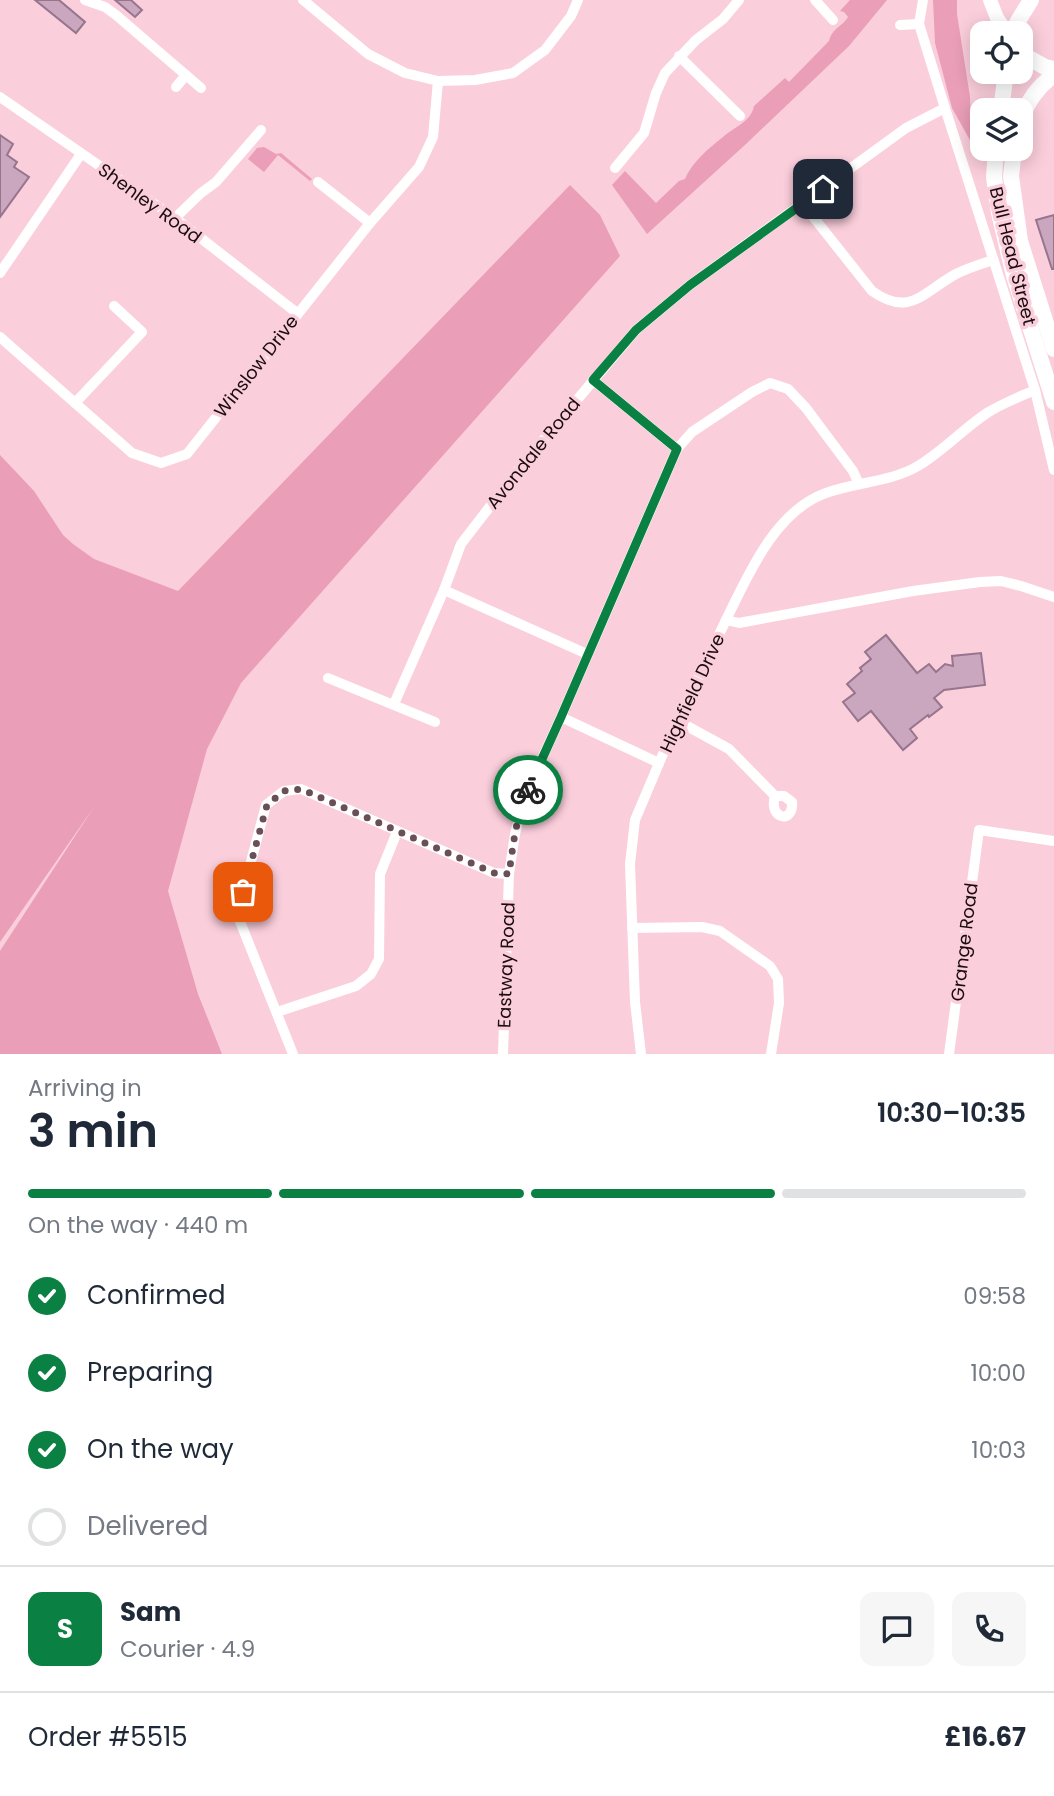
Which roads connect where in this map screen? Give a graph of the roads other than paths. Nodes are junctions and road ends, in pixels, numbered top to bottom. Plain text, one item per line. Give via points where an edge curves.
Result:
1 (85, 0) edge
2 (303, 0) edge
3 (578, 0) edge
4 (739, 0) edge
5 (815, 0) edge
6 (923, 0) edge
7 (990, 0) edge
8 (1031, 0) edge
9 (833, 20) dead end
10 (1000, 21) edge
11 (1018, 21) edge
12 (919, 24) junction
13 (900, 25) dead end
14 (680, 56) junction
15 (1033, 60) edge
16 (1054, 69) edge
17 (186, 75) junction
18 (1054, 75) edge
19 (438, 81) junction
20 (176, 87) dead end
21 (201, 88) dead end
22 (0, 97) edge
23 (1031, 98) edge
24 (945, 108) junction
25 (740, 116) dead end
26 (261, 130) dead end
27 (81, 153) junction
28 (995, 161) edge
29 (1013, 161) edge
30 (615, 168) dead end
31 (318, 182) dead end
32 (803, 204) junction
33 (175, 218) junction
34 (370, 223) junction
35 (993, 260) junction
36 (0, 273) edge
37 (114, 306) dead end
38 (297, 313) junction
39 (0, 337) edge
40 (1054, 349) edge
41 (593, 380) junction
42 (1035, 390) junction
43 (1054, 402) edge
44 (75, 403) junction
45 (677, 449) junction
46 (1054, 470) edge
47 (859, 484) junction
48 (444, 590) junction
49 (1054, 597) edge
50 (726, 620) junction
51 (587, 654) junction
52 (328, 678) dead end
53 (394, 704) junction
54 (561, 717) junction
55 (678, 721) junction
56 (435, 722) dead end
57 (659, 763) junction
58 (775, 796) dead end
59 (397, 832) junction
60 (1054, 841) edge
61 (509, 874) junction
62 (632, 928) junction
63 (277, 1012) junction
64 (293, 1054) edge
65 (503, 1054) edge
66 (640, 1054) edge
67 (771, 1054) edge
68 (949, 1054) edge

1 - 17 street via 105,7
2 - 19 street via 368,54 405,73
3 - 19 street via 545,50 513,74
4 - 14 street
5 - 9 street
6 - 12 street
7 - 10 main road
8 - 11 main road
12 - 13 street
12 - 24 street
14 - 25 street
14 - 30 street via 660,83 644,133
15 - 16 main road
17 - 20 street
17 - 21 street
18 - 23 main road
19 - 34 street, Winslow Drive via 433,137 419,167
22 - 27 street, Shenley Road
24 - 32 street, Avondale Road via 906,128
24 - 35 street
26 - 33 street via 216,182
27 - 33 street, Shenley Road
27 - 36 street
28 - 43 main road, Bull Head Street via 999,213 1014,276
29 - 40 main road, Bull Head Street via 1020,241
31 - 34 street
32 - 35 street via 872,291 885,300 915,300 958,273
32 - 41 street, Avondale Road via 636,330
33 - 38 street, Shenley Road
34 - 38 street, Winslow Drive
35 - 42 street
37 - 44 street via 142,332
38 - 44 street, Winslow Drive via 187,454 161,463 132,453
39 - 44 street, Winslow Drive
41 - 45 street
41 - 48 street, Avondale Road via 461,544
42 - 46 street
42 - 47 street via 988,413 918,466
45 - 47 street, Eastway Road via 692,432 770,383 788,389 806,408
45 - 51 street, Eastway Road
47 - 50 street via 825,493 803,505 775,532
48 - 51 street
48 - 53 street, Avondale Road
49 - 50 street, Highfield Drive via 1001,581 980,582 739,623
50 - 55 street, Highfield Drive
51 - 54 street, Eastway Road
52 - 53 street
53 - 56 street
54 - 57 street
54 - 61 street, Eastway Road via 524,799
55 - 57 street, Highfield Drive
55 - 58 street via 729,749
57 - 62 street, Highfield Drive via 635,820 630,864
59 - 61 street via 494,873
59 - 63 street via 380,874 379,958 371,974 356,986
59 - 63 street via 301,789 284,791 267,805 237,914
60 - 68 street, Grange Road via 979,830
61 - 65 street, Eastway Road
62 - 66 street, Highfield Drive
62 - 67 street via 720,931 770,966 779,991
63 - 64 street

